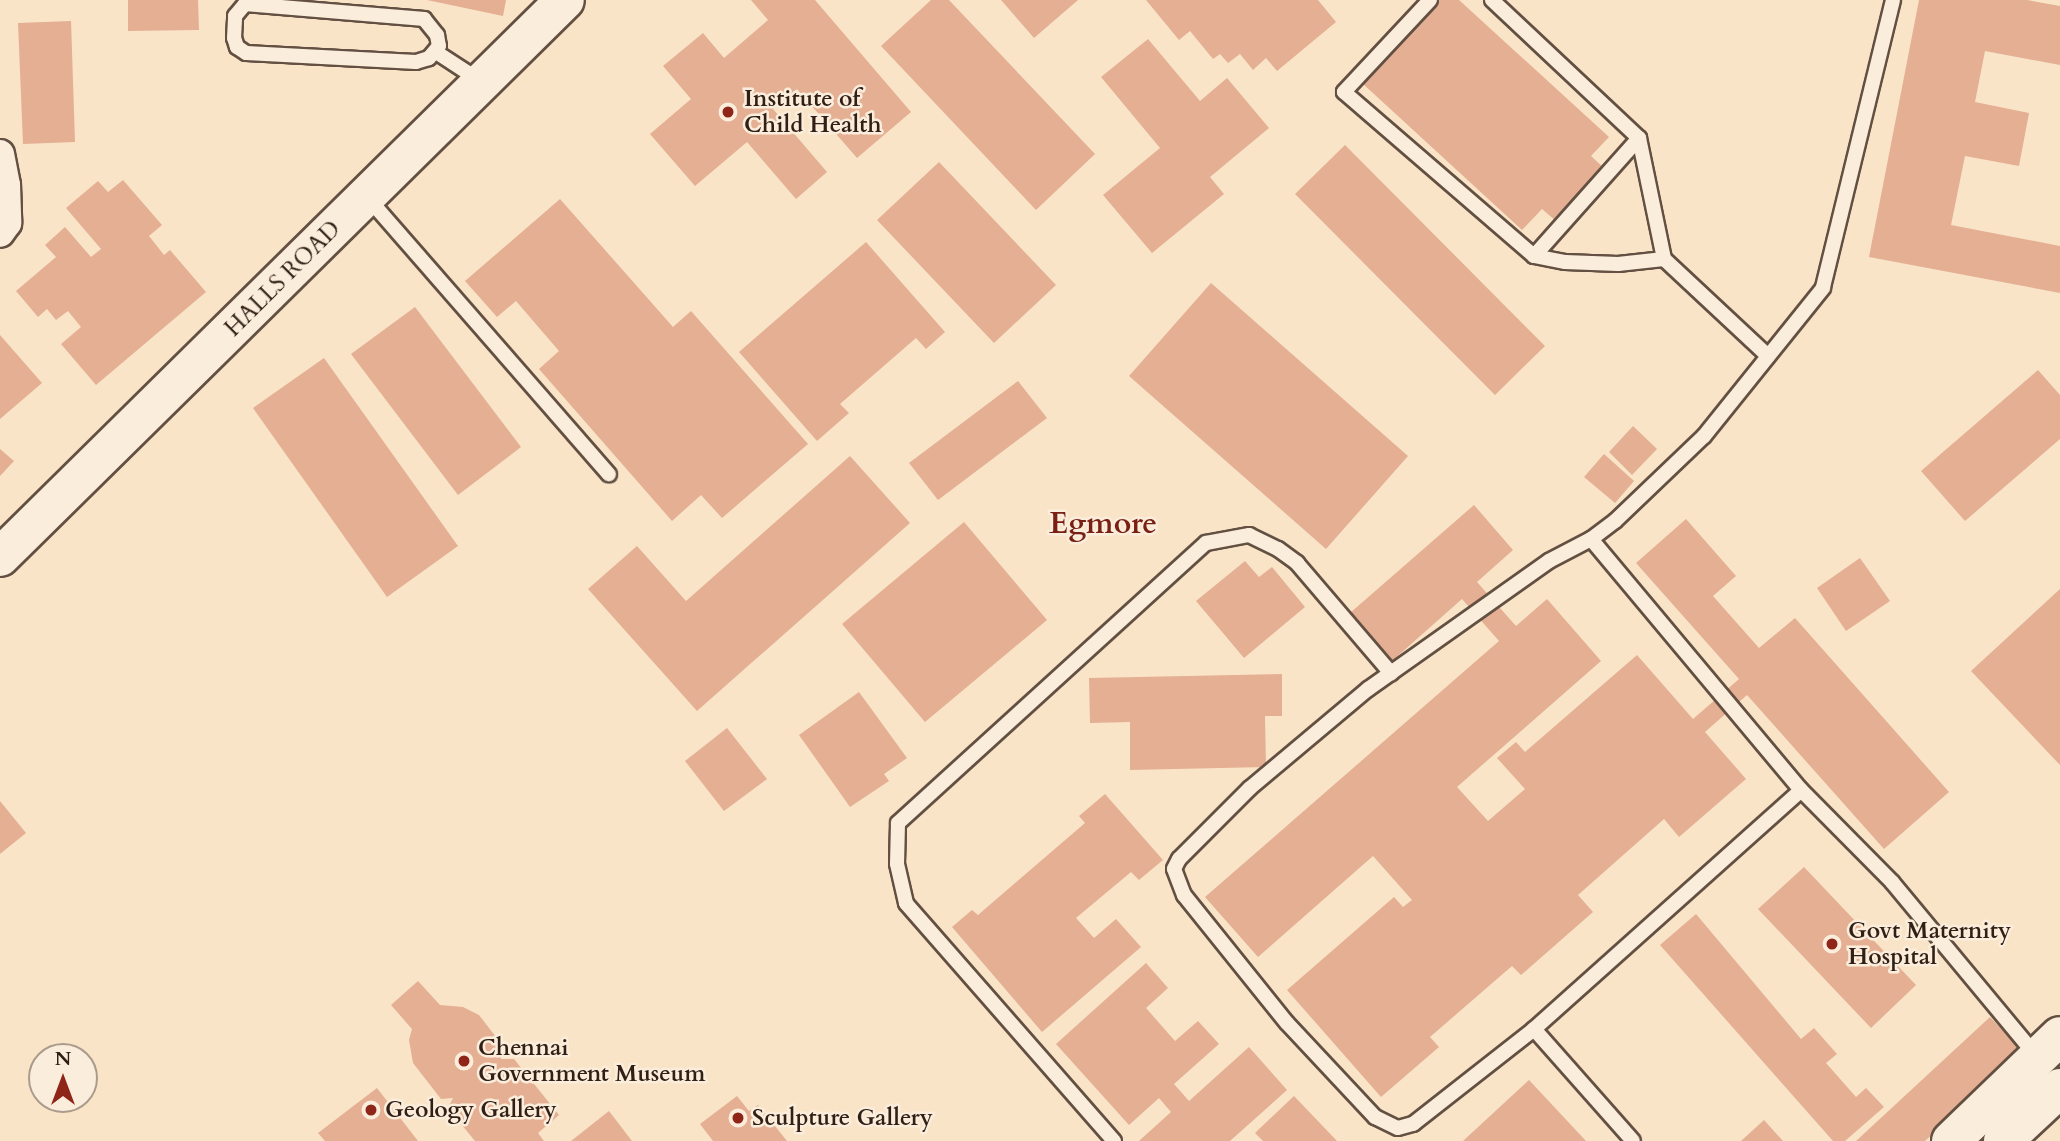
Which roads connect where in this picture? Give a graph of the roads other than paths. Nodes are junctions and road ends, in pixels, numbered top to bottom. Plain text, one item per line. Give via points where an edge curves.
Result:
1 (565, 0) edge
2 (1430, 0) edge
3 (1492, 0) edge
4 (1894, 0) edge
5 (436, 52) junction
6 (481, 82) junction
7 (1639, 138) junction
8 (0, 154) edge
9 (3, 185) edge
10 (366, 196) junction
11 (0, 233) edge
12 (1534, 256) junction
13 (1664, 259) junction
14 (1768, 356) junction
15 (609, 474) dead end
16 (1591, 539) junction
17 (0, 557) edge
18 (1391, 673) junction
19 (1801, 790) junction
20 (1534, 1029) junction
21 (2053, 1061) edge
22 (1114, 1141) edge
23 (1633, 1141) edge
24 (1951, 1141) edge
25 (2003, 1141) edge

1 - 6 main road, HALLS ROAD
2 - 12 lane via 1344,92
3 - 7 lane
4 - 14 lane via 1823,288
5 - 5 lane via 416,62 246,53 234,38 235,16 245,4 424,19 437,35
5 - 6 lane
6 - 10 main road, HALLS ROAD
7 - 12 lane
7 - 13 lane
8 - 9 street
9 - 11 street via 7,223
10 - 15 lane
10 - 17 main road, HALLS ROAD
12 - 13 lane via 1618,264
13 - 14 lane
14 - 16 lane via 1704,436
16 - 18 lane via 1549,561
16 - 19 lane
18 - 20 lane via 1250,788 1180,859 1174,869 1176,880 1287,1023 1384,1124 1398,1128 1413,1124
18 - 22 lane via 1297,563 1278,549 1249,535 1206,543 898,824 897,864 905,903
19 - 20 lane
19 - 21 lane via 1892,882
20 - 23 lane
21 - 24 main road
21 - 25 main road

